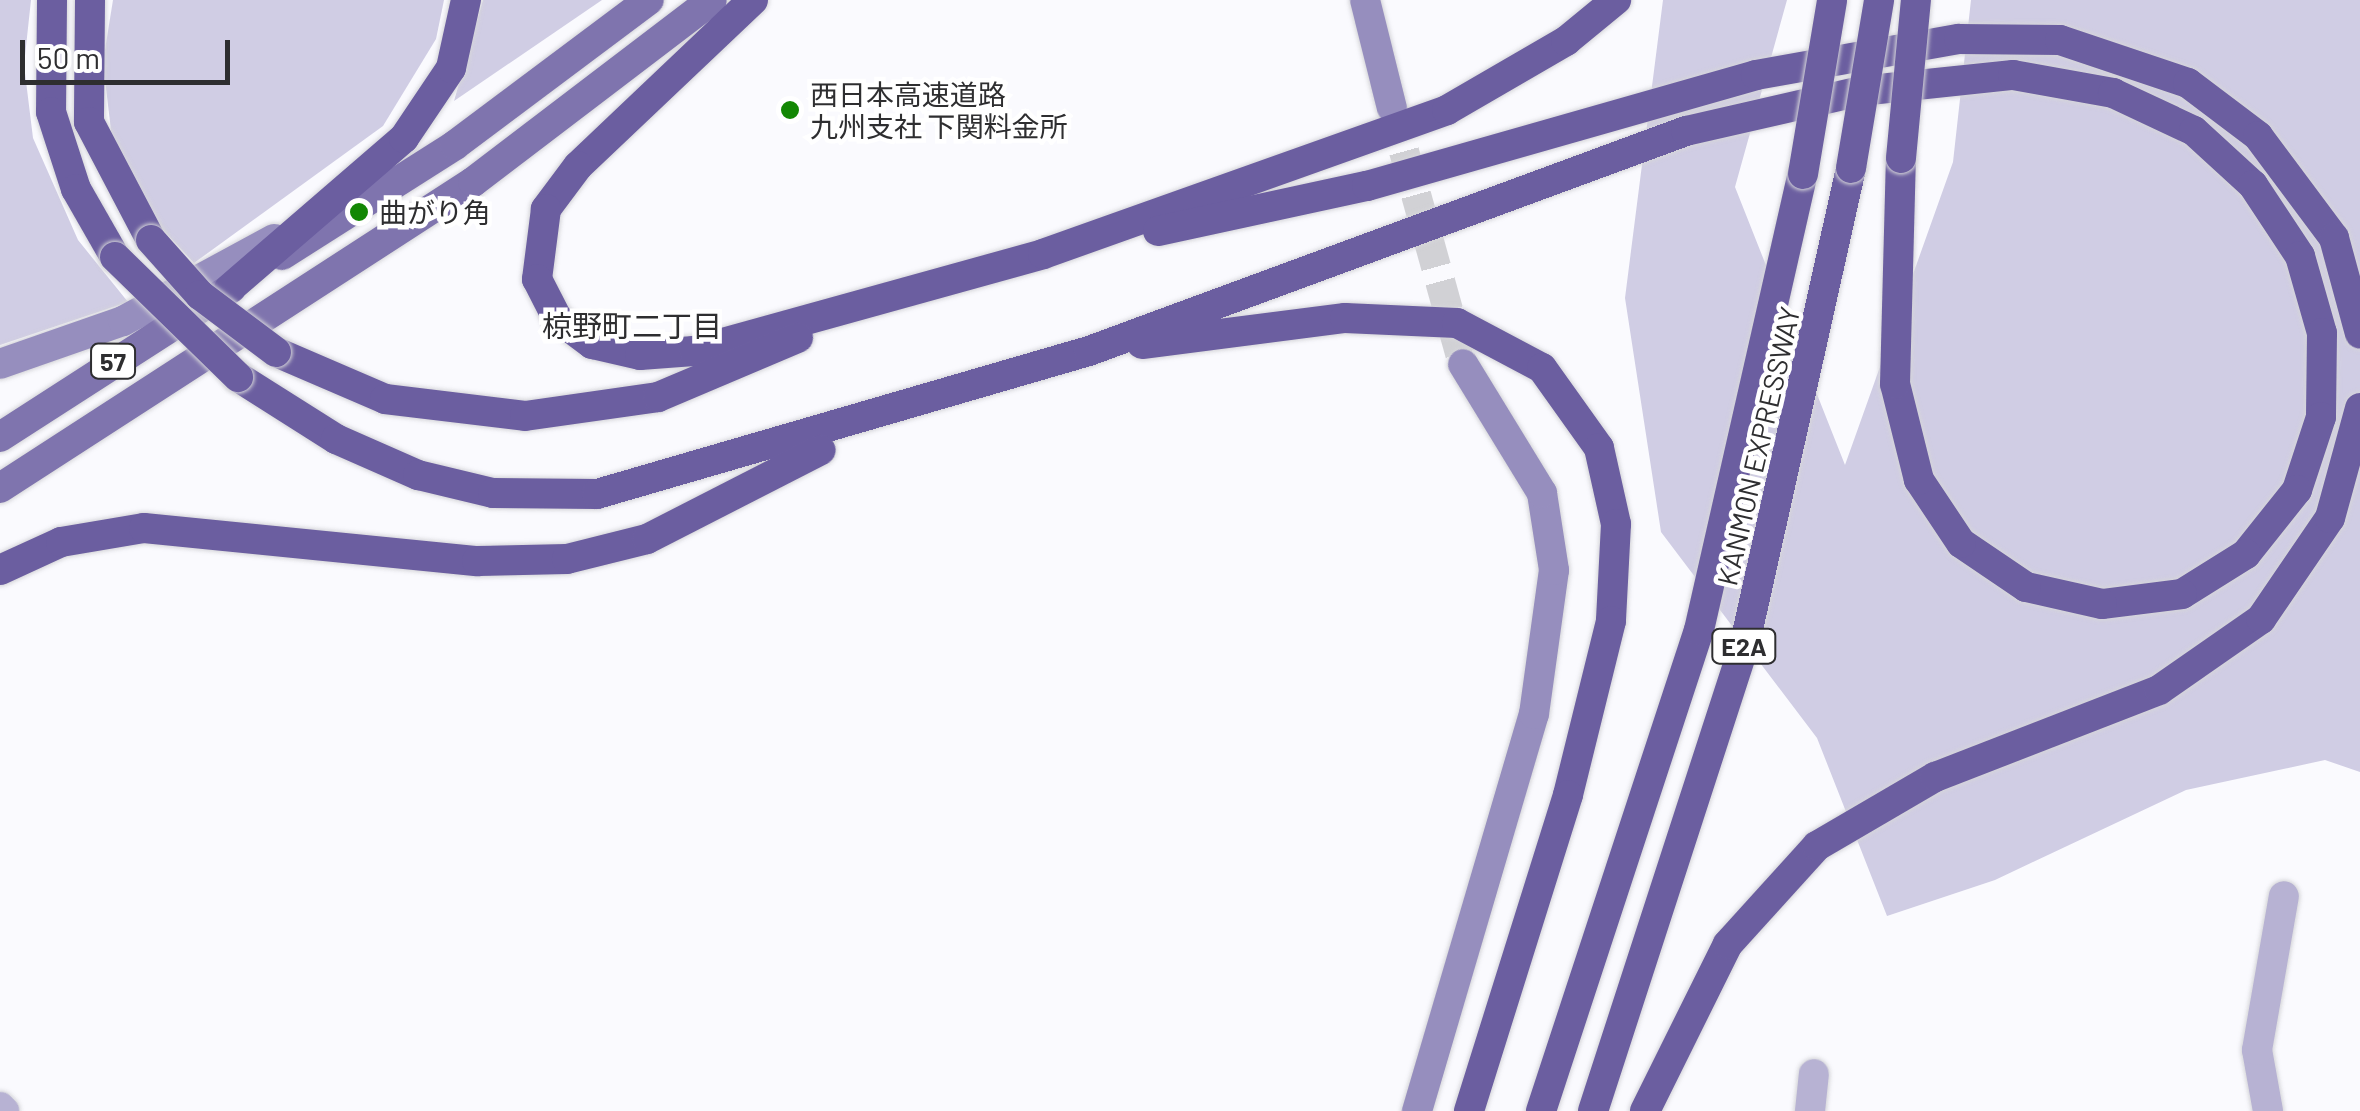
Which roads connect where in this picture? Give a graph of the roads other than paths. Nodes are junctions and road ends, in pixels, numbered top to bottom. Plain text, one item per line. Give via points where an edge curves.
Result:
1 (52, 0) edge
2 (90, 0) edge
3 (466, 0) edge
4 (648, 0) edge
5 (712, 0) edge
6 (753, 0) edge
7 (1366, 0) edge
8 (1616, 0) edge
9 (1832, 0) edge
10 (1878, 0) edge
11 (1916, 0) edge
12 (1392, 108) tunnel mouth
13 (455, 145) junction
14 (322, 210) junction
15 (1042, 254) junction
16 (229, 289) junction
17 (846, 314) junction
18 (2360, 334) edge
19 (1089, 351) junction
20 (0, 364) edge
21 (1463, 364) tunnel mouth
22 (2360, 408) edge
23 (876, 420) junction
24 (0, 437) edge
25 (0, 488) edge
26 (0, 570) edge
27 (2284, 896) dead end
28 (1814, 1074) dead end
29 (1417, 1111) edge
30 (1469, 1111) edge
31 (1541, 1111) edge
32 (1593, 1111) edge
33 (1644, 1111) edge
34 (1810, 1111) edge
35 (2268, 1111) edge

1 - 23 highway, bridge via 50,112 76,189 115,256 238,377 377,458 454,486 541,498 662,482
2 - 17 highway, bridge via 89,122 150,240 200,295 276,352 386,399 569,413 702,382
3 - 14 highway via 461,38 433,100
4 - 13 main road, 57
5 - 25 main road, 57 via 473,182
6 - 17 highway via 559,188 538,232 537,279 572,333 640,355
7 - 12 street
8 - 15 highway via 1538,59 1446,110
9 - 31 highway, KANMON EXPRESSWAY / E2A, bridge via 1803,174 1699,630
10 - 32 highway, KANMON EXPRESSWAY / E2A, bridge via 1851,168 1744,647
11 - 19 highway, bridge via 1900,158 1896,384 1919,480 1962,543 2026,587 2102,604 2182,594 2246,554 2276,524 2313,455 2325,374 2314,291 2276,212 2227,157 2156,109 2063,80 1958,76 1686,132
13 - 14 street
13 - 16 main road, 57
14 - 16 highway
14 - 20 street via 171,298
15 - 17 highway
15 - 18 highway via 1367,186 1774,71 1959,39 2043,39 2148,65 2258,136 2334,238
16 - 24 main road, 57
19 - 23 highway
19 - 30 highway via 1345,318 1457,323 1542,368 1598,448 1616,524 1611,621 1568,796
21 - 29 street via 1542,493 1554,570 1534,714
22 - 33 highway via 2330,518 2261,619 2159,690 1934,777 1817,846 1728,944
23 - 26 highway via 682,524 606,553 477,561 144,528 61,542
27 - 35 street via 2257,1050
28 - 34 street

